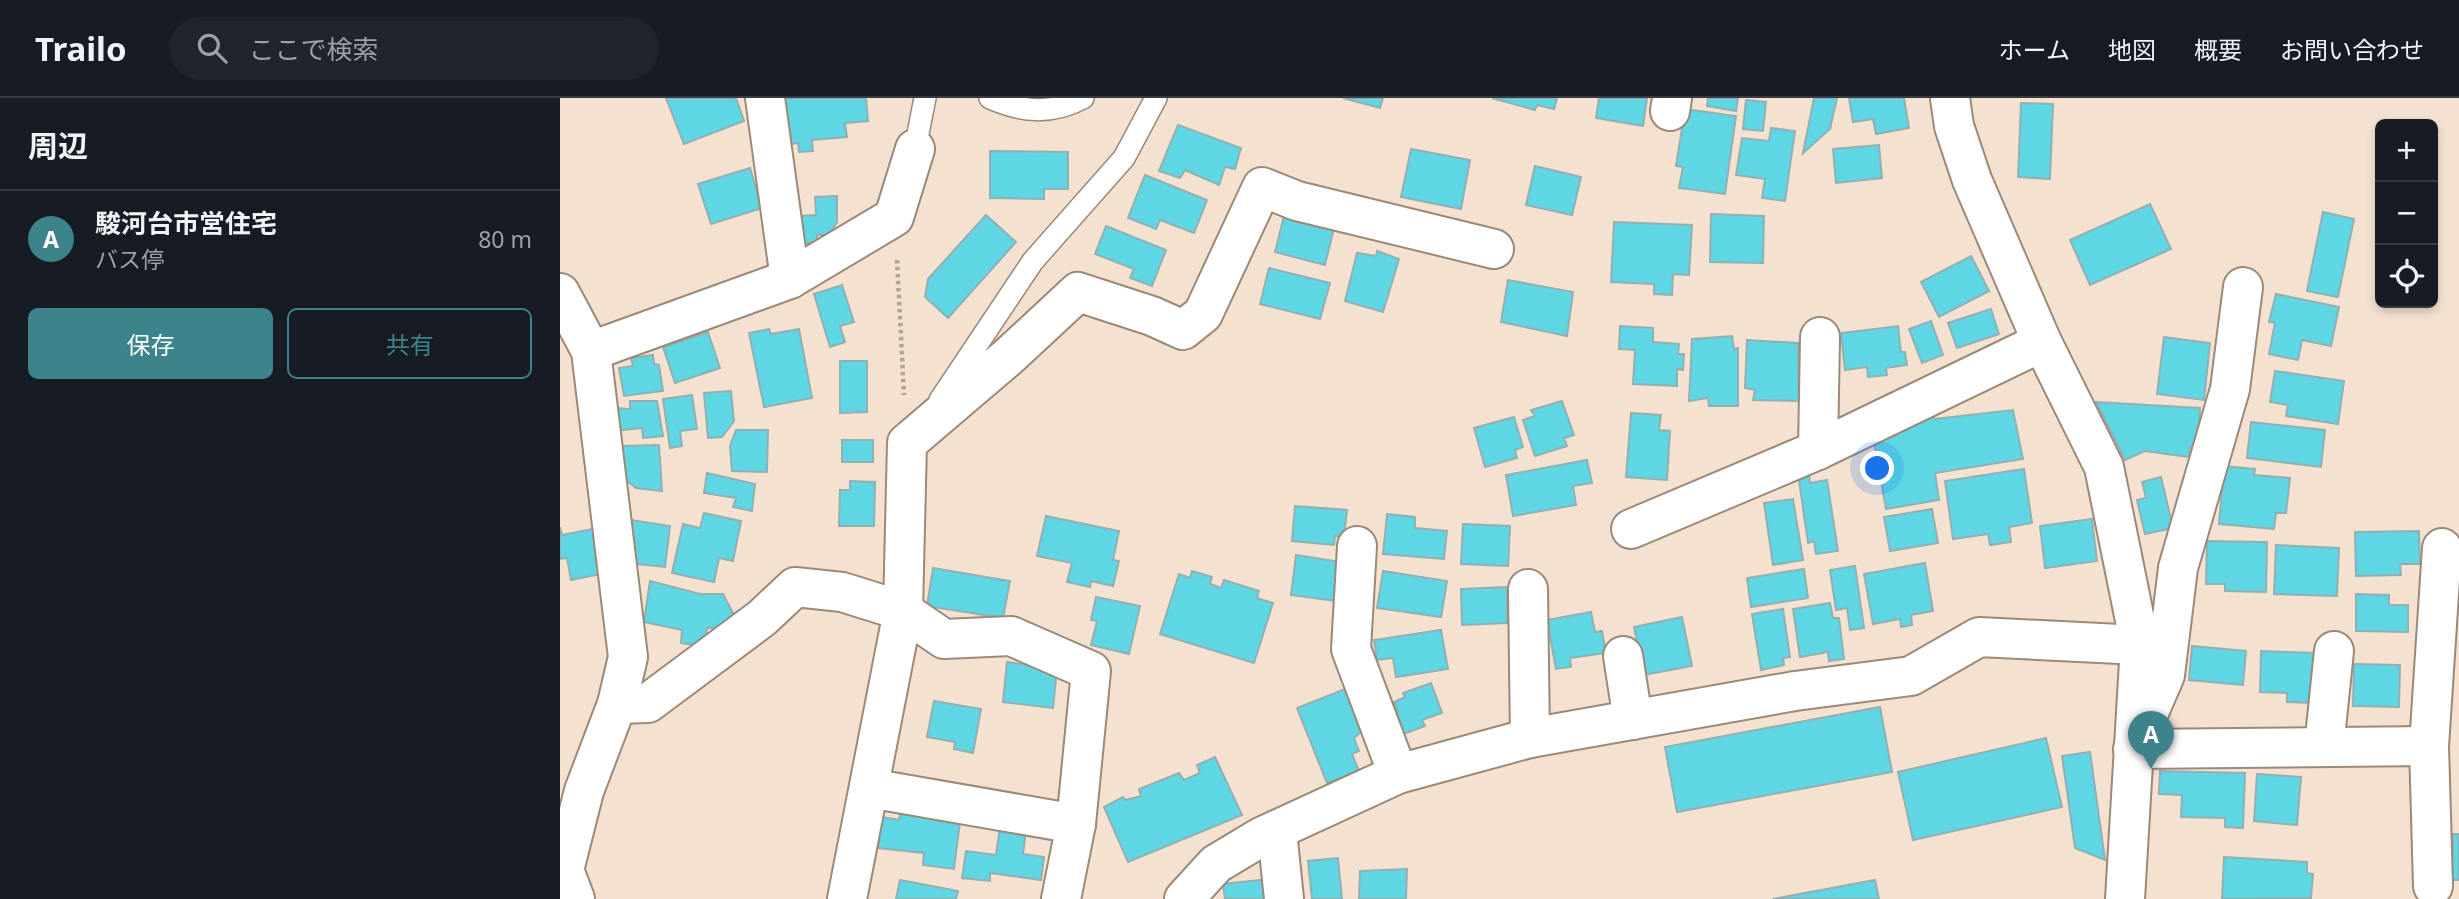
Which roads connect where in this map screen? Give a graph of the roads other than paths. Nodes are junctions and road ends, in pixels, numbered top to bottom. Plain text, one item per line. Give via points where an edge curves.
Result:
1 (765, 98) edge
2 (925, 98) edge
3 (989, 98) edge
4 (1083, 98) edge
5 (1156, 98) edge
6 (1950, 98) edge
7 (915, 149) joint
8 (1494, 249) dead end
9 (790, 279) junction
10 (2243, 287) dead end
11 (560, 293) edge
12 (1820, 337) dead end
13 (2042, 342) junction
14 (591, 351) junction
15 (912, 440) junction
16 (1818, 450) junction
17 (1631, 529) dead end
18 (1357, 546) dead end
19 (2442, 548) dead end
20 (1528, 589) dead end
21 (903, 611) junction
22 (2140, 645) junction
23 (2334, 651) dead end
24 (1623, 656) dead end
25 (617, 704) junction
26 (1633, 720) junction
27 (1530, 738) junction
28 (2429, 746) junction
29 (2324, 747) junction
30 (2133, 749) junction
31 (1398, 774) junction
32 (869, 788) junction
33 (1076, 824) junction
34 (1277, 831) junction
35 (2433, 886) dead end
36 (575, 899) edge
37 (847, 899) edge
38 (1061, 899) edge
39 (1184, 899) edge
40 (1284, 899) edge
41 (2125, 899) edge

1 - 9 street
2 - 7 lane
3 - 4 lane via 1023,110 1066,107
5 - 15 lane via 1124,158 1033,261
6 - 13 street via 1972,180
7 - 9 street via 894,217
8 - 15 street via 1297,201 1262,187 1203,314 1183,330 1078,292
9 - 14 street
10 - 30 street via 2230,390 2178,568 2165,675
11 - 14 street
12 - 16 street
13 - 16 street
13 - 22 street via 2104,467
14 - 25 street via 628,657
15 - 21 street
16 - 17 street
18 - 31 street via 1351,649
19 - 28 street
20 - 27 street
21 - 25 street via 842,592 795,587 762,618 648,704
21 - 32 street
21 - 33 street via 944,639 1011,636 1091,671
22 - 26 street via 1979,637 1911,676
22 - 30 street
23 - 29 street
24 - 26 street
25 - 36 street via 583,791 564,870
26 - 27 street
27 - 31 street
28 - 29 street
28 - 35 street
29 - 30 street
30 - 41 street
31 - 34 street
32 - 33 street
32 - 37 street
33 - 38 street
34 - 39 street via 1216,864
34 - 40 street

